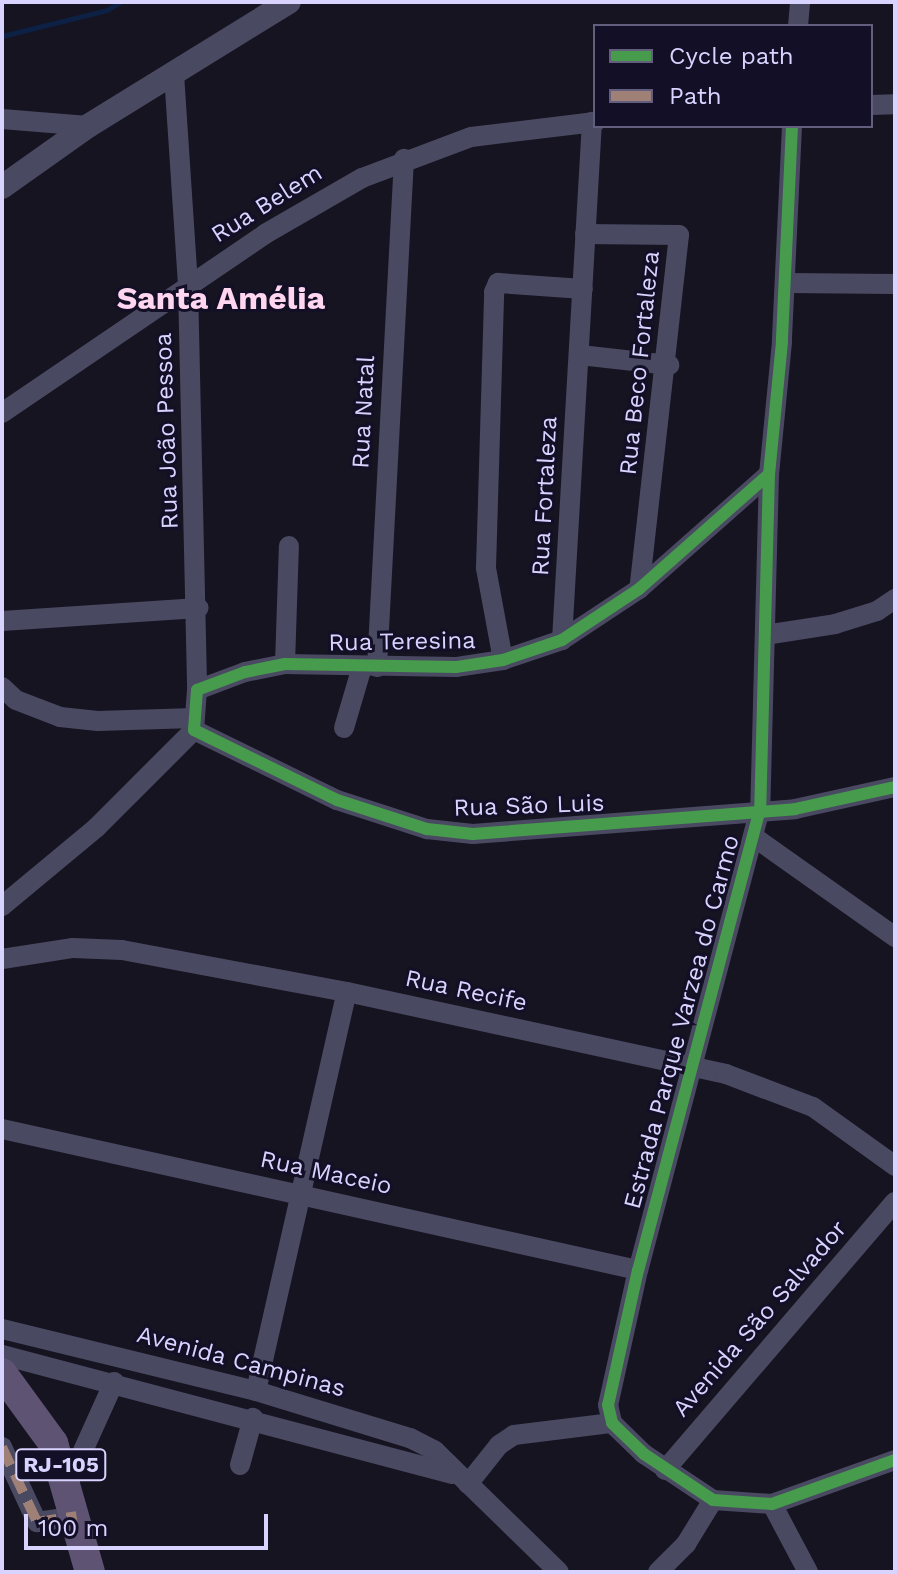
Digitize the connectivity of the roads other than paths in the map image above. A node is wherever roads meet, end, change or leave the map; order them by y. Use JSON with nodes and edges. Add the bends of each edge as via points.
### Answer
{"nodes":[{"id":1,"x":289,"y":2,"type":"edge"},
{"id":2,"x":800,"y":2,"type":"edge"},
{"id":3,"x":798,"y":24,"type":"edge"},
{"id":4,"x":174,"y":74,"type":"junction"},
{"id":5,"x":895,"y":104,"type":"edge"},
{"id":6,"x":873,"y":105,"type":"edge"},
{"id":7,"x":2,"y":119,"type":"edge"},
{"id":8,"x":593,"y":122,"type":"edge"},
{"id":9,"x":88,"y":126,"type":"junction"},
{"id":10,"x":594,"y":128,"type":"edge"},
{"id":11,"x":792,"y":128,"type":"edge"},
{"id":12,"x":404,"y":159,"type":"junction"},
{"id":13,"x":2,"y":187,"type":"edge"},
{"id":14,"x":585,"y":234,"type":"junction"},
{"id":15,"x":786,"y":283,"type":"junction"},
{"id":16,"x":895,"y":284,"type":"edge"},
{"id":17,"x":188,"y":286,"type":"junction"},
{"id":18,"x":583,"y":289,"type":"junction"},
{"id":19,"x":580,"y":355,"type":"junction"},
{"id":20,"x":669,"y":365,"type":"junction"},
{"id":21,"x":2,"y":413,"type":"edge"},
{"id":22,"x":769,"y":474,"type":"junction"},
{"id":23,"x":289,"y":546,"type":"dead end"},
{"id":24,"x":639,"y":589,"type":"junction"},
{"id":25,"x":895,"y":599,"type":"edge"},
{"id":26,"x":199,"y":608,"type":"junction"},
{"id":27,"x":2,"y":621,"type":"edge"},
{"id":28,"x":765,"y":635,"type":"junction"},
{"id":29,"x":562,"y":640,"type":"junction"},
{"id":30,"x":503,"y":660,"type":"junction"},
{"id":31,"x":285,"y":664,"type":"junction"},
{"id":32,"x":370,"y":667,"type":"junction"},
{"id":33,"x":2,"y":687,"type":"edge"},
{"id":34,"x":197,"y":690,"type":"junction"},
{"id":35,"x":194,"y":724,"type":"junction"},
{"id":36,"x":344,"y":728,"type":"dead end"},
{"id":37,"x":895,"y":787,"type":"edge"},
{"id":38,"x":760,"y":809,"type":"junction"},
{"id":39,"x":754,"y":837,"type":"junction"},
{"id":40,"x":2,"y":906,"type":"edge"},
{"id":41,"x":895,"y":937,"type":"edge"},
{"id":42,"x":2,"y":959,"type":"edge"},
{"id":43,"x":347,"y":992,"type":"junction"},
{"id":44,"x":691,"y":1068,"type":"junction"},
{"id":45,"x":2,"y":1129,"type":"edge"},
{"id":46,"x":895,"y":1166,"type":"edge"},
{"id":47,"x":298,"y":1193,"type":"junction"},
{"id":48,"x":895,"y":1202,"type":"edge"},
{"id":49,"x":638,"y":1270,"type":"junction"},
{"id":50,"x":2,"y":1329,"type":"edge"},
{"id":51,"x":2,"y":1355,"type":"edge"},
{"id":52,"x":2,"y":1373,"type":"edge"},
{"id":53,"x":114,"y":1382,"type":"junction"},
{"id":54,"x":256,"y":1391,"type":"junction"},
{"id":55,"x":253,"y":1418,"type":"junction"},
{"id":56,"x":612,"y":1423,"type":"junction"},
{"id":57,"x":2,"y":1447,"type":"edge"},
{"id":58,"x":895,"y":1460,"type":"edge"},
{"id":59,"x":240,"y":1465,"type":"dead end"},
{"id":60,"x":665,"y":1470,"type":"junction"},
{"id":61,"x":460,"y":1479,"type":"junction"},
{"id":62,"x":68,"y":1484,"type":"junction"},
{"id":63,"x":713,"y":1500,"type":"junction"},
{"id":64,"x":772,"y":1504,"type":"junction"},
{"id":65,"x":77,"y":1516,"type":"junction"},
{"id":66,"x":90,"y":1572,"type":"edge"},
{"id":67,"x":559,"y":1572,"type":"edge"},
{"id":68,"x":658,"y":1572,"type":"edge"},
{"id":69,"x":808,"y":1572,"type":"edge"}],
"edges":[{"from":1,"to":4,"type":"street"},
{"from":2,"to":3,"type":"street"},
{"from":4,"to":9,"type":"street"},
{"from":4,"to":17,"type":"street","name":"Rua João Pessoa"},
{"from":5,"to":6,"type":"street"},
{"from":7,"to":9,"type":"street"},
{"from":8,"to":12,"type":"street","name":"Rua Belem","via":[[471,137]]},
{"from":9,"to":13,"type":"street"},
{"from":10,"to":14,"type":"street","name":"Rua Fortaleza"},
{"from":11,"to":15,"type":"street","name":"Estrada Parque Varzea do Carmo"},
{"from":12,"to":17,"type":"street","name":"Rua Belem","via":[[314,202]]},
{"from":12,"to":32,"type":"street","name":"Rua Natal"},
{"from":14,"to":18,"type":"street","name":"Rua Fortaleza"},
{"from":14,"to":20,"type":"street","name":"Rua Beco Fortaleza","via":[[679,235]]},
{"from":15,"to":16,"type":"street"},
{"from":15,"to":22,"type":"street","name":"Estrada Parque Varzea do Carmo"},
{"from":17,"to":21,"type":"street","name":"Rua Belem"},
{"from":17,"to":26,"type":"street","name":"Rua João Pessoa"},
{"from":18,"to":19,"type":"street","name":"Rua Fortaleza"},
{"from":18,"to":30,"type":"street","name":"Rua Teresina","via":[[498,283],[494,292],[486,568]]},
{"from":19,"to":20,"type":"street"},
{"from":19,"to":29,"type":"street","name":"Rua Fortaleza"},
{"from":20,"to":24,"type":"street","name":"Rua Beco Fortaleza"},
{"from":22,"to":24,"type":"street","name":"Rua Teresina"},
{"from":22,"to":28,"type":"street","name":"Estrada Parque Varzea do Carmo"},
{"from":23,"to":31,"type":"street"},
{"from":24,"to":29,"type":"street","name":"Rua Teresina"},
{"from":25,"to":28,"type":"street","via":[[877,611],[835,624]]},
{"from":26,"to":27,"type":"street"},
{"from":26,"to":34,"type":"street","name":"Rua João Pessoa"},
{"from":28,"to":38,"type":"street","name":"Estrada Parque Varzea do Carmo"},
{"from":29,"to":30,"type":"street","name":"Rua Teresina"},
{"from":30,"to":32,"type":"street","name":"Rua Teresina","via":[[456,667]]},
{"from":31,"to":32,"type":"street","name":"Rua Teresina"},
{"from":31,"to":34,"type":"street","name":"Rua Teresina","via":[[220,678]]},
{"from":32,"to":36,"type":"street","name":"Rua Natal"},
{"from":33,"to":35,"type":"street","via":[[16,700],[60,717]]},
{"from":34,"to":35,"type":"street"},
{"from":35,"to":38,"type":"street","name":"Rua São Luis","via":[[337,800],[427,829],[473,834],[586,828]]},
{"from":35,"to":40,"type":"street","via":[[96,828]]},
{"from":37,"to":38,"type":"street","name":"Rua São Luis","via":[[826,805]]},
{"from":38,"to":39,"type":"street","name":"Estrada Parque Varzea do Carmo"},
{"from":39,"to":41,"type":"street"},
{"from":39,"to":44,"type":"street","name":"Estrada Parque Varzea do Carmo"},
{"from":42,"to":43,"type":"street","name":"Rua Recife","via":[[73,948],[122,950]]},
{"from":43,"to":44,"type":"street","name":"Rua Recife"},
{"from":43,"to":47,"type":"street"},
{"from":44,"to":46,"type":"street","name":"Rua Recife","via":[[771,1088],[813,1107]]},
{"from":44,"to":49,"type":"street","name":"Estrada Parque Varzea do Carmo"},
{"from":45,"to":47,"type":"street","name":"Rua Maceio"},
{"from":47,"to":49,"type":"street","name":"Rua Maceio"},
{"from":47,"to":54,"type":"street"},
{"from":48,"to":60,"type":"street","name":"Avenida São Salvador"},
{"from":49,"to":56,"type":"street","name":"Estrada Parque Varzea do Carmo","via":[[610,1386]]},
{"from":50,"to":54,"type":"street","name":"Avenida Campinas"},
{"from":51,"to":53,"type":"street","name":"Avenida Campinas"},
{"from":52,"to":62,"type":"main road","number":"RJ-105","via":[[53,1443]]},
{"from":53,"to":55,"type":"street","name":"Avenida Campinas"},
{"from":53,"to":62,"type":"street"},
{"from":54,"to":61,"type":"street","name":"Avenida Campinas","via":[[410,1438],[435,1451]]},
{"from":55,"to":59,"type":"street"},
{"from":55,"to":61,"type":"street","name":"Avenida Campinas"},
{"from":56,"to":60,"type":"street"},
{"from":56,"to":61,"type":"street","via":[[514,1435]]},
{"from":57,"to":65,"type":"street","via":[[37,1522]]},
{"from":58,"to":64,"type":"street"},
{"from":60,"to":63,"type":"street"},
{"from":61,"to":67,"type":"street","name":"Avenida Campinas","via":[[507,1516]]},
{"from":62,"to":65,"type":"main road","number":"RJ-105"},
{"from":63,"to":64,"type":"street"},
{"from":63,"to":68,"type":"street","via":[[686,1544]]},
{"from":64,"to":69,"type":"street"},
{"from":65,"to":66,"type":"main road","number":"RJ-105"}]}
